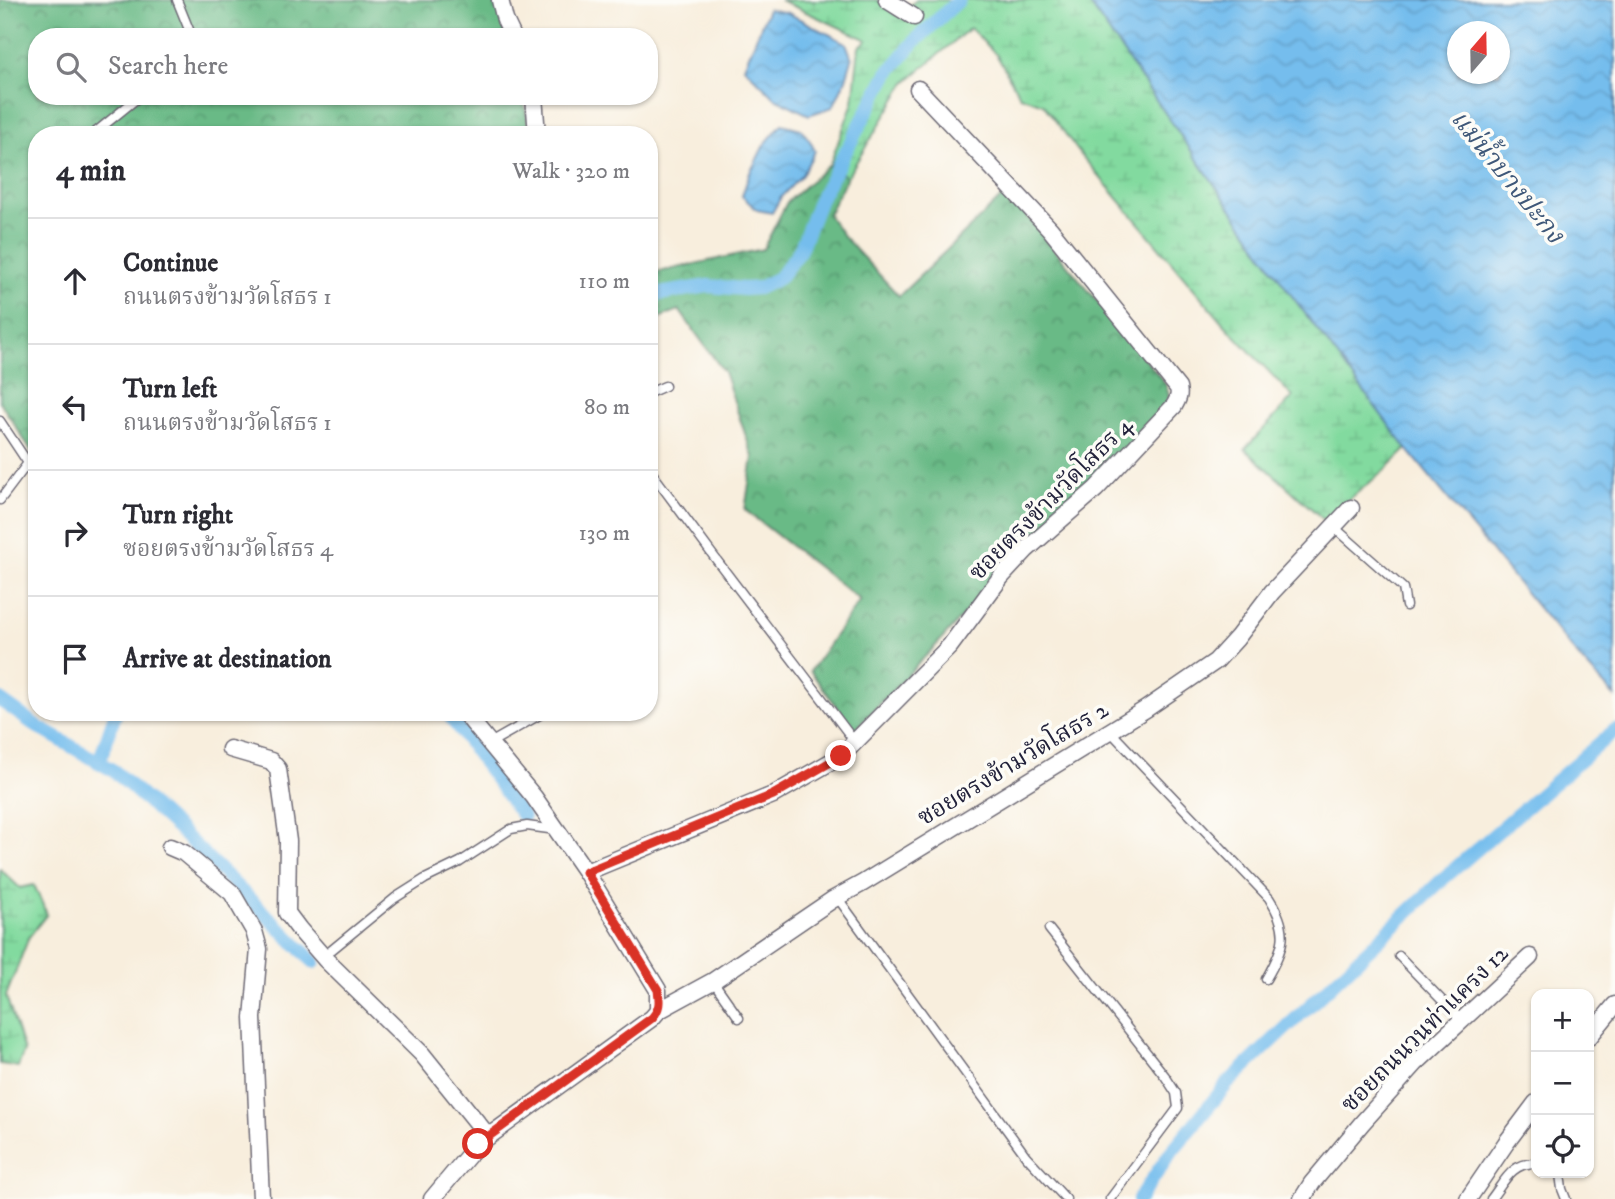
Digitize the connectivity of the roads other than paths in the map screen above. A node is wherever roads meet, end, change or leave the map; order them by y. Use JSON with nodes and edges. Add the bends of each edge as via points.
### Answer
{"nodes":[{"id":1,"x":177,"y":0,"type":"edge"},
{"id":2,"x":500,"y":0,"type":"edge"},
{"id":3,"x":887,"y":0,"type":"edge"},
{"id":4,"x":914,"y":17,"type":"dead end"},
{"id":5,"x":188,"y":28,"type":"edge"},
{"id":6,"x":509,"y":28,"type":"edge"},
{"id":7,"x":918,"y":89,"type":"dead end"},
{"id":8,"x":128,"y":105,"type":"edge"},
{"id":9,"x":535,"y":105,"type":"edge"},
{"id":10,"x":103,"y":126,"type":"edge"},
{"id":11,"x":536,"y":126,"type":"edge"},
{"id":12,"x":665,"y":386,"type":"dead end"},
{"id":13,"x":658,"y":389,"type":"edge"},
{"id":14,"x":0,"y":421,"type":"edge"},
{"id":15,"x":28,"y":463,"type":"joint"},
{"id":16,"x":658,"y":481,"type":"edge"},
{"id":17,"x":0,"y":500,"type":"edge"},
{"id":18,"x":1351,"y":508,"type":"dead end"},
{"id":19,"x":1333,"y":526,"type":"junction"},
{"id":20,"x":1406,"y":606,"type":"dead end"},
{"id":21,"x":472,"y":721,"type":"edge"},
{"id":22,"x":529,"y":721,"type":"edge"},
{"id":23,"x":1110,"y":731,"type":"junction"},
{"id":24,"x":855,"y":742,"type":"junction"},
{"id":25,"x":490,"y":743,"type":"junction"},
{"id":26,"x":230,"y":749,"type":"dead end"},
{"id":27,"x":556,"y":830,"type":"junction"},
{"id":28,"x":170,"y":847,"type":"dead end"},
{"id":29,"x":586,"y":872,"type":"junction"},
{"id":30,"x":837,"y":897,"type":"junction"},
{"id":31,"x":1049,"y":929,"type":"dead end"},
{"id":32,"x":1399,"y":956,"type":"dead end"},
{"id":33,"x":323,"y":957,"type":"junction"},
{"id":34,"x":1530,"y":957,"type":"dead end"},
{"id":35,"x":1266,"y":979,"type":"dead end"},
{"id":36,"x":713,"y":981,"type":"junction"},
{"id":37,"x":1615,"y":1004,"type":"edge"},
{"id":38,"x":659,"y":1011,"type":"junction"},
{"id":39,"x":739,"y":1018,"type":"dead end"},
{"id":40,"x":1461,"y":1020,"type":"junction"},
{"id":41,"x":1594,"y":1031,"type":"edge"},
{"id":42,"x":1531,"y":1110,"type":"edge"},
{"id":43,"x":488,"y":1136,"type":"junction"},
{"id":44,"x":1531,"y":1163,"type":"edge"},
{"id":45,"x":1561,"y":1178,"type":"edge"},
{"id":46,"x":261,"y":1199,"type":"edge"},
{"id":47,"x":432,"y":1199,"type":"edge"},
{"id":48,"x":1066,"y":1199,"type":"edge"},
{"id":49,"x":1110,"y":1199,"type":"edge"},
{"id":50,"x":1302,"y":1199,"type":"edge"},
{"id":51,"x":1468,"y":1199,"type":"edge"},
{"id":52,"x":1491,"y":1199,"type":"edge"},
{"id":53,"x":1566,"y":1199,"type":"edge"}],
"edges":[{"from":1,"to":5,"type":"lane"},
{"from":2,"to":6,"type":"street"},
{"from":3,"to":4,"type":"street"},
{"from":7,"to":24,"type":"street","name":"ซอยตรงข้ามวัดโสธร 4","via":[[1050,229],[1180,395],[1096,489],[1001,576],[950,646]]},
{"from":8,"to":10,"type":"lane"},
{"from":9,"to":11,"type":"street"},
{"from":12,"to":13,"type":"lane"},
{"from":14,"to":15,"type":"lane"},
{"from":15,"to":17,"type":"lane"},
{"from":16,"to":24,"type":"lane"},
{"from":18,"to":19,"type":"street","name":"ซอยตรงข้ามวัดโสธร 2"},
{"from":19,"to":20,"type":"lane","via":[[1403,587]]},
{"from":19,"to":23,"type":"street","name":"ซอยตรงข้ามวัดโสธร 2","via":[[1216,662]]},
{"from":21,"to":25,"type":"street"},
{"from":22,"to":25,"type":"lane"},
{"from":23,"to":30,"type":"street","name":"ซอยตรงข้ามวัดโสธร 2"},
{"from":23,"to":35,"type":"lane","via":[[1280,915],[1280,956]]},
{"from":24,"to":29,"type":"street","name":"ซอยตรงข้ามวัดโสธร 4","via":[[841,756],[773,795]]},
{"from":25,"to":27,"type":"street"},
{"from":26,"to":33,"type":"street","via":[[271,761],[278,769],[288,841],[287,913]]},
{"from":27,"to":29,"type":"street"},
{"from":27,"to":33,"type":"lane","via":[[511,829],[395,898]]},
{"from":28,"to":46,"type":"street","via":[[184,853],[232,893],[257,940],[253,1018]]},
{"from":29,"to":38,"type":"street","via":[[658,990]]},
{"from":30,"to":36,"type":"street","name":"ซอยตรงข้ามวัดโสธร 2"},
{"from":30,"to":48,"type":"lane","via":[[1026,1156]]},
{"from":31,"to":49,"type":"lane","via":[[1176,1093],[1178,1108]]},
{"from":32,"to":40,"type":"lane"},
{"from":33,"to":43,"type":"street","via":[[422,1054]]},
{"from":34,"to":40,"type":"street","name":"ซอยถนนวนท่าแครง 12"},
{"from":36,"to":38,"type":"street","name":"ซอยตรงข้ามวัดโสธร 2"},
{"from":36,"to":39,"type":"lane"},
{"from":37,"to":41,"type":"street"},
{"from":38,"to":43,"type":"street","name":"ซอยตรงข้ามวัดโสธร 2"},
{"from":40,"to":50,"type":"street","name":"ซอยถนนวนท่าแครง 12","via":[[1362,1123]]},
{"from":42,"to":51,"type":"street"},
{"from":43,"to":47,"type":"street","name":"ซอยตรงข้ามวัดโสธร 2"},
{"from":44,"to":52,"type":"lane","via":[[1516,1167]]},
{"from":45,"to":53,"type":"lane"}]}
